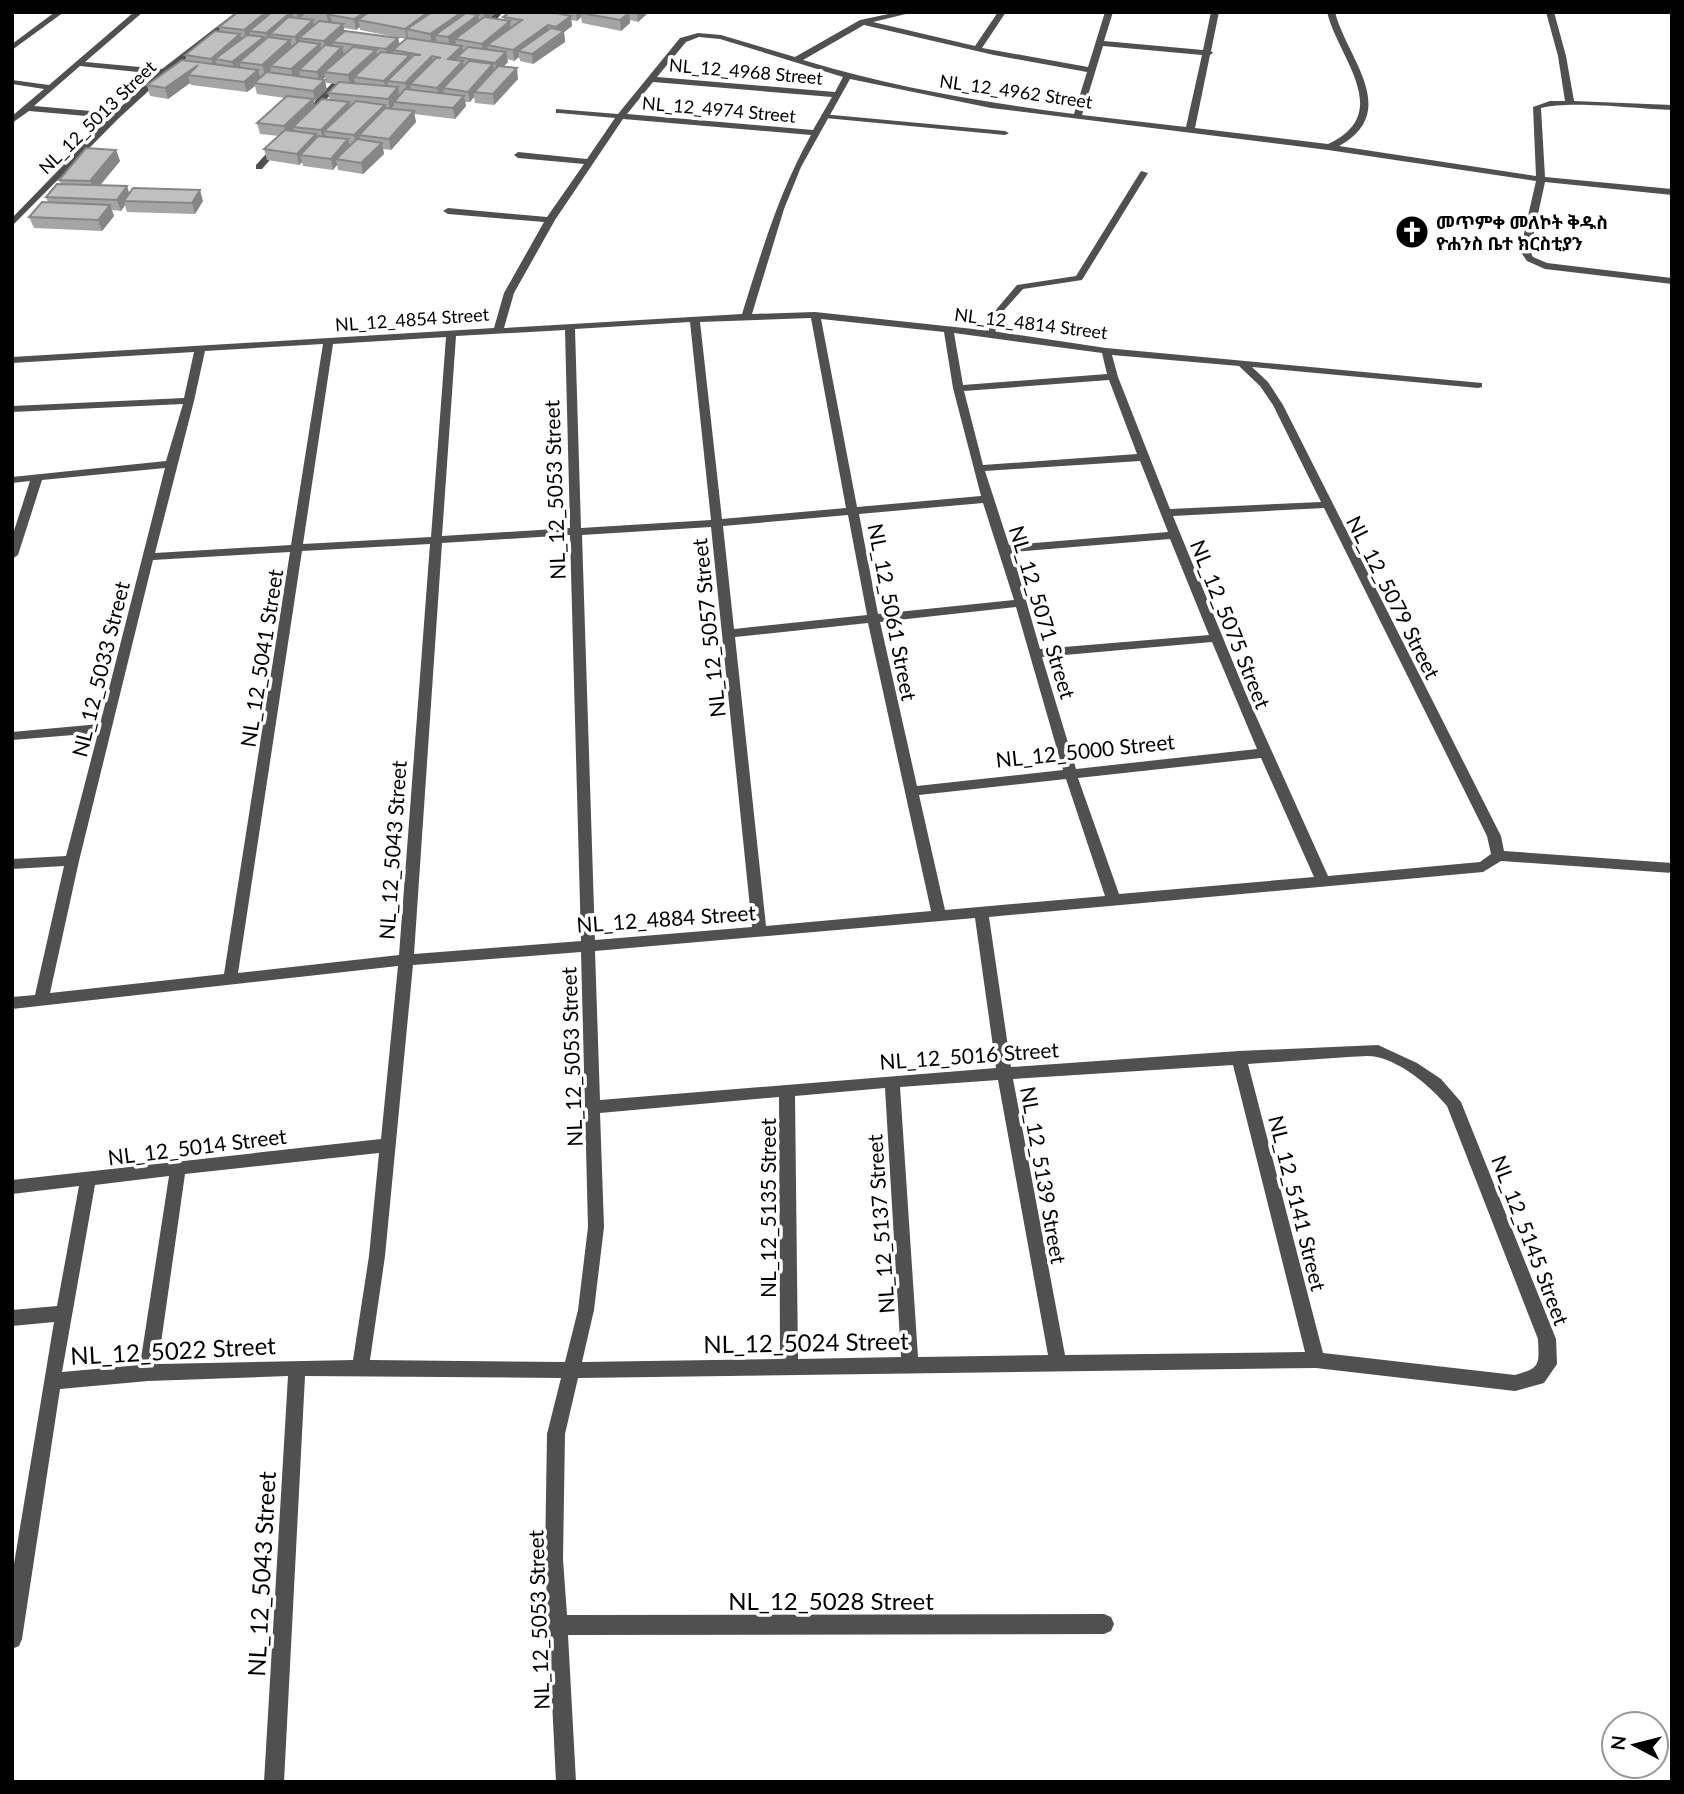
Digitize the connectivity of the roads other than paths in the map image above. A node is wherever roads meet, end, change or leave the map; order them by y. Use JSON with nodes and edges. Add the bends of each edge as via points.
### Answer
{"nodes":[{"id":1,"x":60,"y":12,"type":"edge"},
{"id":2,"x":139,"y":12,"type":"edge"},
{"id":3,"x":241,"y":12,"type":"edge"},
{"id":4,"x":499,"y":12,"type":"edge"},
{"id":5,"x":910,"y":12,"type":"edge"},
{"id":6,"x":1002,"y":12,"type":"edge"},
{"id":7,"x":1109,"y":12,"type":"edge"},
{"id":8,"x":1215,"y":12,"type":"edge"},
{"id":9,"x":1331,"y":12,"type":"edge"},
{"id":10,"x":1550,"y":12,"type":"edge"},
{"id":11,"x":863,"y":23,"type":"junction"},
{"id":12,"x":473,"y":41,"type":"edge"},
{"id":13,"x":1099,"y":43,"type":"junction"},
{"id":14,"x":12,"y":48,"type":"edge"},
{"id":15,"x":978,"y":48,"type":"junction"},
{"id":16,"x":1209,"y":53,"type":"junction"},
{"id":17,"x":359,"y":60,"type":"edge"},
{"id":18,"x":796,"y":60,"type":"junction"},
{"id":19,"x":80,"y":64,"type":"junction"},
{"id":20,"x":1091,"y":70,"type":"junction"},
{"id":21,"x":164,"y":72,"type":"junction"},
{"id":22,"x":848,"y":76,"type":"junction"},
{"id":23,"x":652,"y":79,"type":"junction"},
{"id":24,"x":12,"y":82,"type":"edge"},
{"id":25,"x":320,"y":86,"type":"edge"},
{"id":26,"x":52,"y":88,"type":"junction"},
{"id":27,"x":333,"y":88,"type":"junction"},
{"id":28,"x":837,"y":96,"type":"junction"},
{"id":29,"x":1570,"y":103,"type":"junction"},
{"id":30,"x":28,"y":108,"type":"junction"},
{"id":31,"x":1672,"y":108,"type":"edge"},
{"id":32,"x":559,"y":111,"type":"dead end"},
{"id":33,"x":116,"y":116,"type":"junction"},
{"id":34,"x":825,"y":116,"type":"junction"},
{"id":35,"x":1077,"y":116,"type":"junction"},
{"id":36,"x":305,"y":117,"type":"edge"},
{"id":37,"x":620,"y":117,"type":"junction"},
{"id":38,"x":12,"y":121,"type":"edge"},
{"id":39,"x":1190,"y":130,"type":"junction"},
{"id":40,"x":816,"y":133,"type":"junction"},
{"id":41,"x":1005,"y":133,"type":"dead end"},
{"id":42,"x":286,"y":137,"type":"edge"},
{"id":43,"x":1328,"y":148,"type":"junction"},
{"id":44,"x":518,"y":155,"type":"dead end"},
{"id":45,"x":589,"y":162,"type":"junction"},
{"id":46,"x":259,"y":167,"type":"dead end"},
{"id":47,"x":1144,"y":173,"type":"dead end"},
{"id":48,"x":1541,"y":179,"type":"junction"},
{"id":49,"x":1669,"y":193,"type":"edge"},
{"id":50,"x":448,"y":211,"type":"dead end"},
{"id":51,"x":550,"y":220,"type":"junction"},
{"id":52,"x":12,"y":223,"type":"edge"},
{"id":53,"x":1672,"y":281,"type":"edge"},
{"id":54,"x":815,"y":315,"type":"junction"},
{"id":55,"x":746,"y":317,"type":"junction"},
{"id":56,"x":695,"y":319,"type":"junction"},
{"id":57,"x":570,"y":326,"type":"junction"},
{"id":58,"x":498,"y":330,"type":"junction"},
{"id":59,"x":949,"y":330,"type":"junction"},
{"id":60,"x":451,"y":333,"type":"junction"},
{"id":61,"x":992,"y":334,"type":"junction"},
{"id":62,"x":328,"y":342,"type":"junction"},
{"id":63,"x":200,"y":349,"type":"junction"},
{"id":64,"x":1106,"y":351,"type":"junction"},
{"id":65,"x":12,"y":359,"type":"edge"},
{"id":66,"x":1242,"y":365,"type":"junction"},
{"id":67,"x":1113,"y":377,"type":"junction"},
{"id":68,"x":1478,"y":385,"type":"dead end"},
{"id":69,"x":958,"y":388,"type":"junction"},
{"id":70,"x":190,"y":401,"type":"junction"},
{"id":71,"x":12,"y":409,"type":"edge"},
{"id":72,"x":1144,"y":457,"type":"junction"},
{"id":73,"x":171,"y":464,"type":"junction"},
{"id":74,"x":981,"y":468,"type":"junction"},
{"id":75,"x":37,"y":478,"type":"junction"},
{"id":76,"x":12,"y":480,"type":"edge"},
{"id":77,"x":987,"y":499,"type":"junction"},
{"id":78,"x":1325,"y":505,"type":"junction"},
{"id":79,"x":853,"y":510,"type":"junction"},
{"id":80,"x":1165,"y":513,"type":"junction"},
{"id":81,"x":716,"y":523,"type":"junction"},
{"id":82,"x":577,"y":532,"type":"junction"},
{"id":83,"x":1173,"y":535,"type":"junction"},
{"id":84,"x":438,"y":541,"type":"junction"},
{"id":85,"x":298,"y":547,"type":"junction"},
{"id":86,"x":1005,"y":550,"type":"junction"},
{"id":87,"x":12,"y":555,"type":"edge"},
{"id":88,"x":148,"y":557,"type":"junction"},
{"id":89,"x":1019,"y":603,"type":"junction"},
{"id":90,"x":873,"y":617,"type":"junction"},
{"id":91,"x":728,"y":634,"type":"junction"},
{"id":92,"x":1216,"y":638,"type":"junction"},
{"id":93,"x":1037,"y":653,"type":"junction"},
{"id":94,"x":104,"y":728,"type":"junction"},
{"id":95,"x":12,"y":736,"type":"edge"},
{"id":96,"x":1263,"y":753,"type":"junction"},
{"id":97,"x":1070,"y":772,"type":"junction"},
{"id":98,"x":911,"y":791,"type":"junction"},
{"id":99,"x":1498,"y":856,"type":"junction"},
{"id":100,"x":72,"y":861,"type":"junction"},
{"id":101,"x":12,"y":864,"type":"edge"},
{"id":102,"x":1672,"y":868,"type":"edge"},
{"id":103,"x":1323,"y":881,"type":"junction"},
{"id":104,"x":1114,"y":901,"type":"junction"},
{"id":105,"x":981,"y":911,"type":"junction"},
{"id":106,"x":939,"y":916,"type":"junction"},
{"id":107,"x":760,"y":932,"type":"junction"},
{"id":108,"x":588,"y":945,"type":"junction"},
{"id":109,"x":406,"y":960,"type":"junction"},
{"id":110,"x":230,"y":980,"type":"junction"},
{"id":111,"x":41,"y":1000,"type":"junction"},
{"id":112,"x":12,"y":1003,"type":"edge"},
{"id":113,"x":1348,"y":1051,"type":"joint"},
{"id":114,"x":1239,"y":1057,"type":"junction"},
{"id":115,"x":1004,"y":1073,"type":"junction"},
{"id":116,"x":892,"y":1081,"type":"junction"},
{"id":117,"x":788,"y":1092,"type":"junction"},
{"id":118,"x":594,"y":1107,"type":"junction"},
{"id":119,"x":387,"y":1145,"type":"junction"},
{"id":120,"x":178,"y":1168,"type":"junction"},
{"id":121,"x":88,"y":1180,"type":"junction"},
{"id":122,"x":12,"y":1187,"type":"edge"},
{"id":123,"x":63,"y":1313,"type":"junction"},
{"id":124,"x":12,"y":1318,"type":"edge"},
{"id":125,"x":1316,"y":1360,"type":"junction"},
{"id":126,"x":1058,"y":1363,"type":"junction"},
{"id":127,"x":910,"y":1365,"type":"junction"},
{"id":128,"x":789,"y":1366,"type":"junction"},
{"id":129,"x":297,"y":1368,"type":"junction"},
{"id":130,"x":360,"y":1369,"type":"junction"},
{"id":131,"x":569,"y":1370,"type":"junction"},
{"id":132,"x":148,"y":1373,"type":"junction"},
{"id":133,"x":52,"y":1381,"type":"junction"},
{"id":134,"x":1104,"y":1624,"type":"dead end"},
{"id":135,"x":557,"y":1626,"type":"junction"},
{"id":136,"x":12,"y":1639,"type":"edge"},
{"id":137,"x":274,"y":1782,"type":"edge"},
{"id":138,"x":566,"y":1782,"type":"edge"}],
"edges":[{"from":1,"to":14,"type":"street"},
{"from":2,"to":19,"type":"street"},
{"from":3,"to":21,"type":"street","name":"NL_12_5013 Street"},
{"from":4,"to":12,"type":"street"},
{"from":5,"to":11,"type":"street"},
{"from":6,"to":15,"type":"street"},
{"from":7,"to":13,"type":"street"},
{"from":8,"to":16,"type":"street"},
{"from":9,"to":43,"type":"street","via":[[1366,96],[1356,129]]},
{"from":10,"to":29,"type":"street"},
{"from":11,"to":15,"type":"street"},
{"from":11,"to":18,"type":"street"},
{"from":13,"to":16,"type":"street"},
{"from":13,"to":20,"type":"street"},
{"from":15,"to":20,"type":"street"},
{"from":16,"to":39,"type":"street"},
{"from":17,"to":27,"type":"street"},
{"from":18,"to":22,"type":"street","name":"NL_12_4962 Street"},
{"from":18,"to":23,"type":"street","name":"NL_12_4962 Street","via":[[706,35],[692,36],[683,40]]},
{"from":19,"to":21,"type":"street"},
{"from":19,"to":26,"type":"street"},
{"from":20,"to":35,"type":"street"},
{"from":21,"to":33,"type":"street","name":"NL_12_5013 Street"},
{"from":22,"to":28,"type":"street"},
{"from":22,"to":35,"type":"street","name":"NL_12_4962 Street","via":[[965,101]]},
{"from":23,"to":28,"type":"street","name":"NL_12_4968 Street"},
{"from":23,"to":37,"type":"street"},
{"from":24,"to":26,"type":"street"},
{"from":25,"to":27,"type":"street"},
{"from":26,"to":30,"type":"street"},
{"from":27,"to":36,"type":"street"},
{"from":28,"to":34,"type":"street"},
{"from":29,"to":31,"type":"street"},
{"from":29,"to":48,"type":"street","via":[[1537,107]]},
{"from":30,"to":33,"type":"street"},
{"from":30,"to":38,"type":"street"},
{"from":32,"to":37,"type":"street","name":"NL_12_4974 Street"},
{"from":33,"to":52,"type":"street","name":"NL_12_5013 Street"},
{"from":34,"to":40,"type":"street"},
{"from":34,"to":41,"type":"lane"},
{"from":35,"to":39,"type":"street","name":"NL_12_4962 Street"},
{"from":37,"to":40,"type":"street","name":"NL_12_4974 Street"},
{"from":37,"to":45,"type":"street"},
{"from":39,"to":43,"type":"street","name":"NL_12_4962 Street"},
{"from":40,"to":55,"type":"street","via":[[779,209]]},
{"from":42,"to":46,"type":"street"},
{"from":43,"to":48,"type":"street","name":"NL_12_4962 Street"},
{"from":44,"to":45,"type":"street"},
{"from":45,"to":51,"type":"street"},
{"from":47,"to":61,"type":"lane","via":[[1079,278],[1020,287],[993,318]]},
{"from":48,"to":49,"type":"street","name":"NL_12_4962 Street"},
{"from":48,"to":53,"type":"street","via":[[1525,251],[1530,259],[1545,266]]},
{"from":50,"to":51,"type":"street"},
{"from":51,"to":58,"type":"street","via":[[509,293]]},
{"from":54,"to":55,"type":"street","name":"NL_12_4854 Street"},
{"from":54,"to":59,"type":"street","name":"NL_12_4814 Street"},
{"from":54,"to":79,"type":"street","name":"NL_12_5061 Street"},
{"from":55,"to":56,"type":"street","name":"NL_12_4854 Street"},
{"from":56,"to":57,"type":"street","name":"NL_12_4854 Street"},
{"from":56,"to":81,"type":"street","name":"NL_12_5057 Street"},
{"from":57,"to":58,"type":"street","name":"NL_12_4854 Street"},
{"from":57,"to":82,"type":"street","name":"NL_12_5053 Street"},
{"from":58,"to":60,"type":"street","name":"NL_12_4854 Street"},
{"from":59,"to":61,"type":"street","name":"NL_12_4814 Street"},
{"from":59,"to":69,"type":"street","name":"NL_12_5071 Street"},
{"from":60,"to":62,"type":"street","name":"NL_12_4854 Street"},
{"from":60,"to":84,"type":"street","name":"NL_12_5043 Street"},
{"from":61,"to":64,"type":"street","name":"NL_12_4814 Street"},
{"from":62,"to":63,"type":"street","name":"NL_12_4854 Street"},
{"from":62,"to":85,"type":"street","name":"NL_12_5041 Street"},
{"from":63,"to":65,"type":"street","name":"NL_12_4854 Street"},
{"from":63,"to":70,"type":"street","name":"NL_12_5033 Street"},
{"from":64,"to":66,"type":"street","name":"NL_12_4814 Street"},
{"from":64,"to":67,"type":"street","name":"NL_12_5075 Street"},
{"from":66,"to":68,"type":"street","name":"NL_12_4814 Street"},
{"from":66,"to":78,"type":"street","name":"NL_12_5079 Street","via":[[1264,384],[1278,405]]},
{"from":67,"to":69,"type":"street"},
{"from":67,"to":72,"type":"street","name":"NL_12_5075 Street"},
{"from":69,"to":74,"type":"street","name":"NL_12_5071 Street"},
{"from":70,"to":71,"type":"street"},
{"from":70,"to":73,"type":"street","name":"NL_12_5033 Street"},
{"from":72,"to":74,"type":"street"},
{"from":72,"to":80,"type":"street","name":"NL_12_5075 Street"},
{"from":73,"to":75,"type":"street"},
{"from":73,"to":88,"type":"street","name":"NL_12_5033 Street"},
{"from":74,"to":77,"type":"street","name":"NL_12_5071 Street"},
{"from":75,"to":76,"type":"street"},
{"from":75,"to":87,"type":"street"},
{"from":77,"to":79,"type":"street"},
{"from":77,"to":86,"type":"street","name":"NL_12_5071 Street"},
{"from":78,"to":80,"type":"street"},
{"from":78,"to":99,"type":"street","name":"NL_12_5079 Street","via":[[1494,836]]},
{"from":79,"to":81,"type":"street"},
{"from":79,"to":90,"type":"street","name":"NL_12_5061 Street"},
{"from":80,"to":83,"type":"street","name":"NL_12_5075 Street"},
{"from":81,"to":82,"type":"street"},
{"from":81,"to":91,"type":"street","name":"NL_12_5057 Street"},
{"from":82,"to":84,"type":"street"},
{"from":82,"to":108,"type":"street","name":"NL_12_5053 Street"},
{"from":83,"to":86,"type":"street"},
{"from":83,"to":92,"type":"street","name":"NL_12_5075 Street"},
{"from":84,"to":85,"type":"street"},
{"from":84,"to":109,"type":"street","name":"NL_12_5043 Street"},
{"from":85,"to":88,"type":"street"},
{"from":85,"to":110,"type":"street","name":"NL_12_5041 Street"},
{"from":86,"to":89,"type":"street","name":"NL_12_5071 Street"},
{"from":88,"to":94,"type":"street","name":"NL_12_5033 Street"},
{"from":89,"to":90,"type":"street"},
{"from":89,"to":93,"type":"street","name":"NL_12_5071 Street"},
{"from":90,"to":91,"type":"street"},
{"from":90,"to":98,"type":"street","name":"NL_12_5061 Street"},
{"from":91,"to":107,"type":"street","name":"NL_12_5057 Street"},
{"from":92,"to":93,"type":"street"},
{"from":92,"to":96,"type":"street","name":"NL_12_5075 Street"},
{"from":93,"to":97,"type":"street","name":"NL_12_5071 Street"},
{"from":94,"to":95,"type":"street"},
{"from":94,"to":100,"type":"street","name":"NL_12_5033 Street"},
{"from":96,"to":97,"type":"street","name":"NL_12_5000 Street"},
{"from":96,"to":103,"type":"street","name":"NL_12_5075 Street"},
{"from":97,"to":98,"type":"street","name":"NL_12_5000 Street"},
{"from":97,"to":104,"type":"street","name":"NL_12_5071 Street"},
{"from":98,"to":106,"type":"street","name":"NL_12_5061 Street"},
{"from":99,"to":102,"type":"street"},
{"from":99,"to":103,"type":"street","name":"NL_12_4884 Street","via":[[1483,867]]},
{"from":100,"to":101,"type":"street"},
{"from":100,"to":111,"type":"street","name":"NL_12_5033 Street"},
{"from":103,"to":104,"type":"street","name":"NL_12_4884 Street"},
{"from":104,"to":105,"type":"street","name":"NL_12_4884 Street"},
{"from":105,"to":106,"type":"street","name":"NL_12_4884 Street"},
{"from":105,"to":115,"type":"street","name":"NL_12_5139 Street"},
{"from":106,"to":107,"type":"street","name":"NL_12_4884 Street"},
{"from":107,"to":108,"type":"street","name":"NL_12_4884 Street"},
{"from":108,"to":109,"type":"street","name":"NL_12_4884 Street"},
{"from":108,"to":118,"type":"street","name":"NL_12_5053 Street"},
{"from":109,"to":110,"type":"street","name":"NL_12_4884 Street"},
{"from":109,"to":119,"type":"street","name":"NL_12_5043 Street"},
{"from":110,"to":111,"type":"street","name":"NL_12_4884 Street"},
{"from":111,"to":112,"type":"street","name":"NL_12_4884 Street"},
{"from":113,"to":114,"type":"street","name":"NL_12_5016 Street"},
{"from":113,"to":125,"type":"street","name":"NL_12_5145 Street","via":[[1378,1051],[1412,1067],[1453,1102],[1546,1339],[1548,1364],[1538,1377],[1516,1383]]},
{"from":114,"to":115,"type":"street","name":"NL_12_5016 Street"},
{"from":114,"to":125,"type":"street","name":"NL_12_5141 Street"},
{"from":115,"to":116,"type":"street","name":"NL_12_5016 Street"},
{"from":115,"to":126,"type":"street","name":"NL_12_5139 Street"},
{"from":116,"to":117,"type":"street","name":"NL_12_5016 Street"},
{"from":116,"to":127,"type":"street","name":"NL_12_5137 Street"},
{"from":117,"to":118,"type":"street","name":"NL_12_5016 Street"},
{"from":117,"to":128,"type":"street","name":"NL_12_5135 Street"},
{"from":118,"to":131,"type":"street","name":"NL_12_5053 Street","via":[[596,1227],[586,1310]]},
{"from":119,"to":120,"type":"street","name":"NL_12_5014 Street"},
{"from":119,"to":130,"type":"street","name":"NL_12_5043 Street"},
{"from":120,"to":121,"type":"street","name":"NL_12_5014 Street"},
{"from":120,"to":132,"type":"street"},
{"from":121,"to":122,"type":"street","name":"NL_12_5014 Street"},
{"from":121,"to":123,"type":"street"},
{"from":123,"to":124,"type":"street","name":"NL_12_5022 Street"},
{"from":123,"to":133,"type":"street"},
{"from":125,"to":126,"type":"street","name":"NL_12_5024 Street"},
{"from":126,"to":127,"type":"street","name":"NL_12_5024 Street"},
{"from":127,"to":128,"type":"street","name":"NL_12_5024 Street"},
{"from":128,"to":131,"type":"street","name":"NL_12_5024 Street"},
{"from":129,"to":130,"type":"street","name":"NL_12_5024 Street"},
{"from":129,"to":132,"type":"street","name":"NL_12_5022 Street"},
{"from":129,"to":137,"type":"street","name":"NL_12_5043 Street"},
{"from":130,"to":131,"type":"street","name":"NL_12_5024 Street"},
{"from":131,"to":135,"type":"street","name":"NL_12_5053 Street","via":[[556,1434]]},
{"from":132,"to":133,"type":"street","name":"NL_12_5022 Street"},
{"from":133,"to":136,"type":"street"},
{"from":134,"to":135,"type":"street","name":"NL_12_5028 Street"},
{"from":135,"to":138,"type":"street","name":"NL_12_5053 Street"}]}
